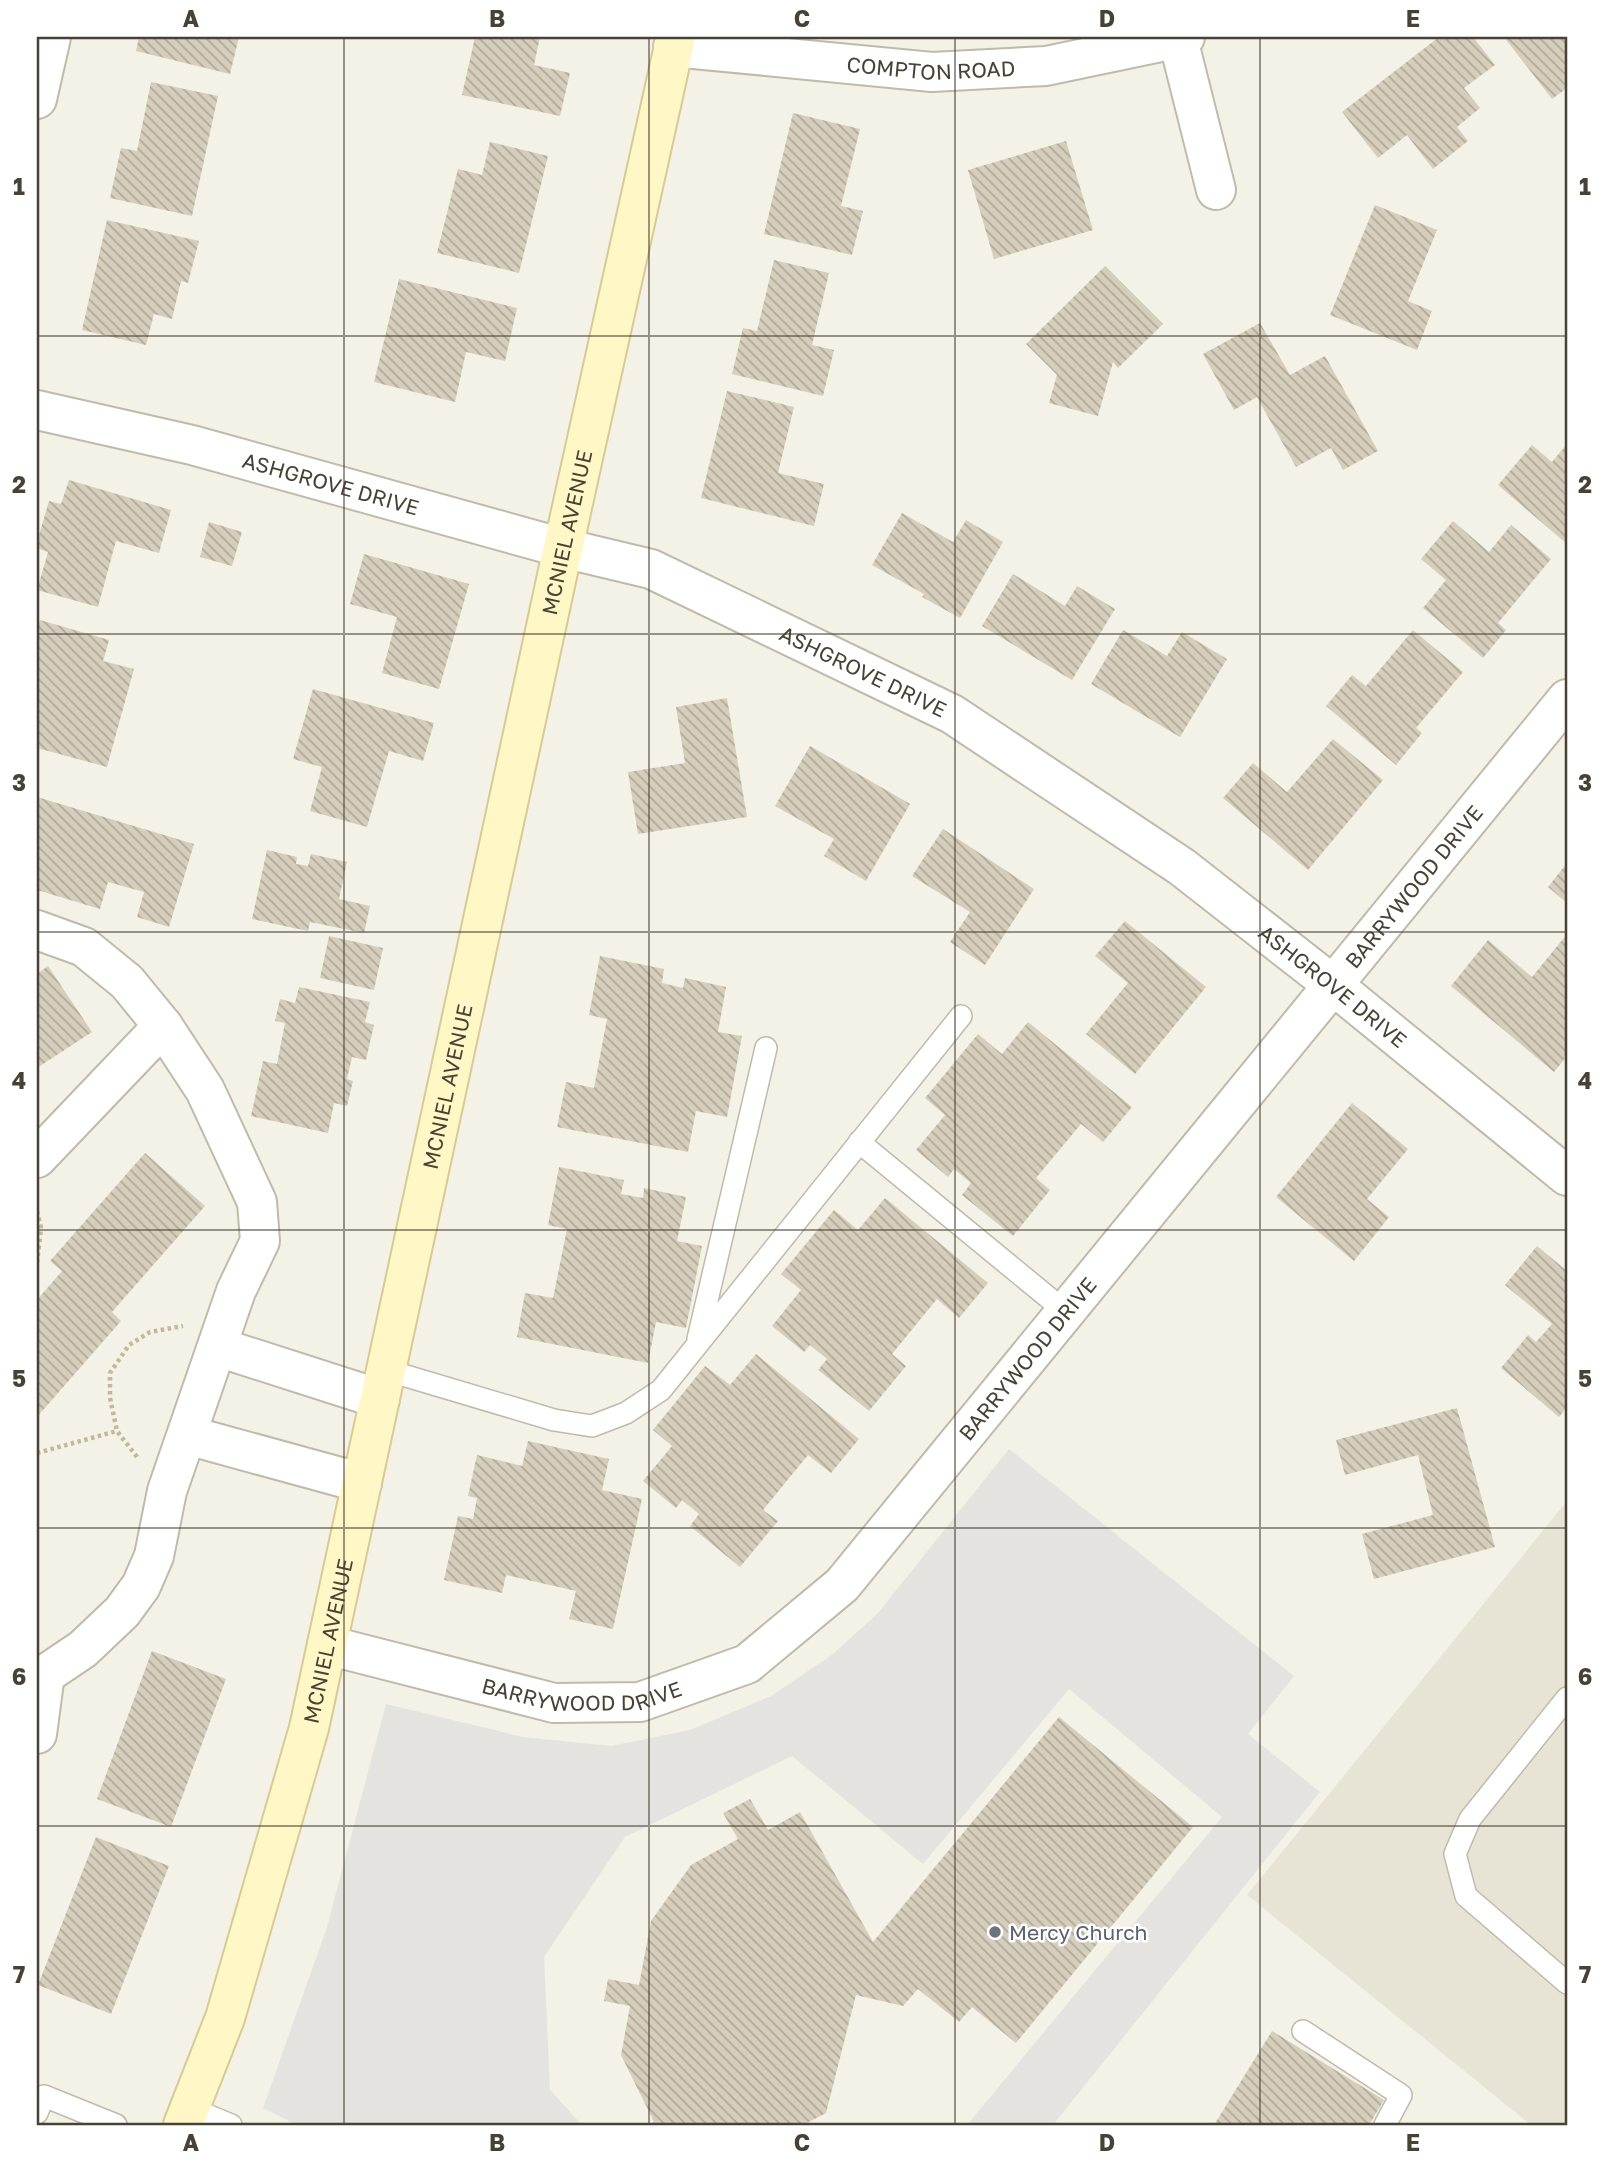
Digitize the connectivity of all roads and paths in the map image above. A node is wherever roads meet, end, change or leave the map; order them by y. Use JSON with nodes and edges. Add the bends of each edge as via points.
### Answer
{"nodes":[{"id":1,"x":51,"y":37,"type":"edge"},
{"id":2,"x":1182,"y":38,"type":"edge"},
{"id":3,"x":674,"y":42,"type":"edge"},
{"id":4,"x":37,"y":99,"type":"edge"},
{"id":5,"x":1216,"y":190,"type":"dead end"},
{"id":6,"x":37,"y":410,"type":"edge"},
{"id":7,"x":563,"y":548,"type":"junction"},
{"id":8,"x":1567,"y":699,"type":"edge"},
{"id":9,"x":37,"y":930,"type":"edge"},
{"id":10,"x":1332,"y":985,"type":"junction"},
{"id":11,"x":961,"y":1016,"type":"dead end"},
{"id":12,"x":163,"y":1026,"type":"junction"},
{"id":13,"x":766,"y":1048,"type":"dead end"},
{"id":14,"x":859,"y":1143,"type":"junction"},
{"id":15,"x":37,"y":1158,"type":"edge"},
{"id":16,"x":1567,"y":1176,"type":"edge"},
{"id":17,"x":37,"y":1211,"type":"edge"},
{"id":18,"x":37,"y":1264,"type":"edge"},
{"id":19,"x":1066,"y":1312,"type":"junction"},
{"id":20,"x":203,"y":1336,"type":"junction"},
{"id":21,"x":696,"y":1347,"type":"junction"},
{"id":22,"x":383,"y":1385,"type":"junction"},
{"id":23,"x":117,"y":1431,"type":"junction"},
{"id":24,"x":187,"y":1435,"type":"junction"},
{"id":25,"x":37,"y":1453,"type":"edge"},
{"id":26,"x":141,"y":1461,"type":"dead end"},
{"id":27,"x":362,"y":1483,"type":"junction"},
{"id":28,"x":327,"y":1645,"type":"junction"},
{"id":29,"x":41,"y":1677,"type":"edge"},
{"id":30,"x":1567,"y":1698,"type":"edge"},
{"id":31,"x":37,"y":1734,"type":"edge"},
{"id":32,"x":1567,"y":1983,"type":"edge"},
{"id":33,"x":1303,"y":2031,"type":"dead end"},
{"id":34,"x":37,"y":2113,"type":"edge"},
{"id":35,"x":186,"y":2117,"type":"edge"},
{"id":36,"x":116,"y":2125,"type":"edge"},
{"id":37,"x":231,"y":2125,"type":"edge"},
{"id":38,"x":1385,"y":2125,"type":"edge"}],
"edges":[{"from":1,"to":4,"type":"street"},
{"from":2,"to":3,"type":"street","name":"COMPTON ROAD","via":[[1046,66],[932,72]]},
{"from":2,"to":5,"type":"street"},
{"from":3,"to":7,"type":"street","name":"MCNIEL AVENUE"},
{"from":6,"to":7,"type":"street","name":"ASHGROVE DRIVE","via":[[192,445]]},
{"from":7,"to":10,"type":"street","name":"ASHGROVE DRIVE","via":[[651,569],[952,714],[1182,867]]},
{"from":7,"to":22,"type":"street","name":"MCNIEL AVENUE"},
{"from":8,"to":10,"type":"street","name":"BARRYWOOD DRIVE"},
{"from":9,"to":12,"type":"street","via":[[84,947],[128,982]]},
{"from":10,"to":16,"type":"street","name":"ASHGROVE DRIVE"},
{"from":10,"to":19,"type":"street","name":"BARRYWOOD DRIVE"},
{"from":11,"to":14,"type":"lane"},
{"from":12,"to":15,"type":"street"},
{"from":12,"to":20,"type":"street","via":[[205,1090],[257,1202],[260,1241],[236,1291]]},
{"from":13,"to":21,"type":"lane"},
{"from":14,"to":19,"type":"lane"},
{"from":14,"to":21,"type":"lane"},
{"from":17,"to":18,"type":"path","via":[[41,1228]]},
{"from":19,"to":28,"type":"street","name":"BARRYWOOD DRIVE","via":[[842,1585],[747,1664],[640,1702],[554,1703]]},
{"from":20,"to":22,"type":"street"},
{"from":20,"to":23,"type":"path","via":[[150,1332],[129,1345],[110,1373]]},
{"from":20,"to":24,"type":"street"},
{"from":21,"to":22,"type":"lane","via":[[661,1391],[626,1413],[592,1426]]},
{"from":22,"to":27,"type":"street","name":"MCNIEL AVENUE"},
{"from":23,"to":25,"type":"path"},
{"from":23,"to":26,"type":"path"},
{"from":24,"to":27,"type":"street"},
{"from":24,"to":29,"type":"street","via":[[167,1491],[154,1556],[141,1586],[122,1612],[83,1649]]},
{"from":27,"to":28,"type":"street","name":"MCNIEL AVENUE"},
{"from":28,"to":35,"type":"street","name":"MCNIEL AVENUE","via":[[309,1728],[225,2018]]},
{"from":29,"to":31,"type":"street"},
{"from":30,"to":32,"type":"lane","via":[[1469,1819],[1455,1854],[1466,1896]]},
{"from":33,"to":38,"type":"lane","via":[[1401,2095]]},
{"from":34,"to":36,"type":"lane","via":[[44,2096]]},
{"from":35,"to":37,"type":"lane"}]}
